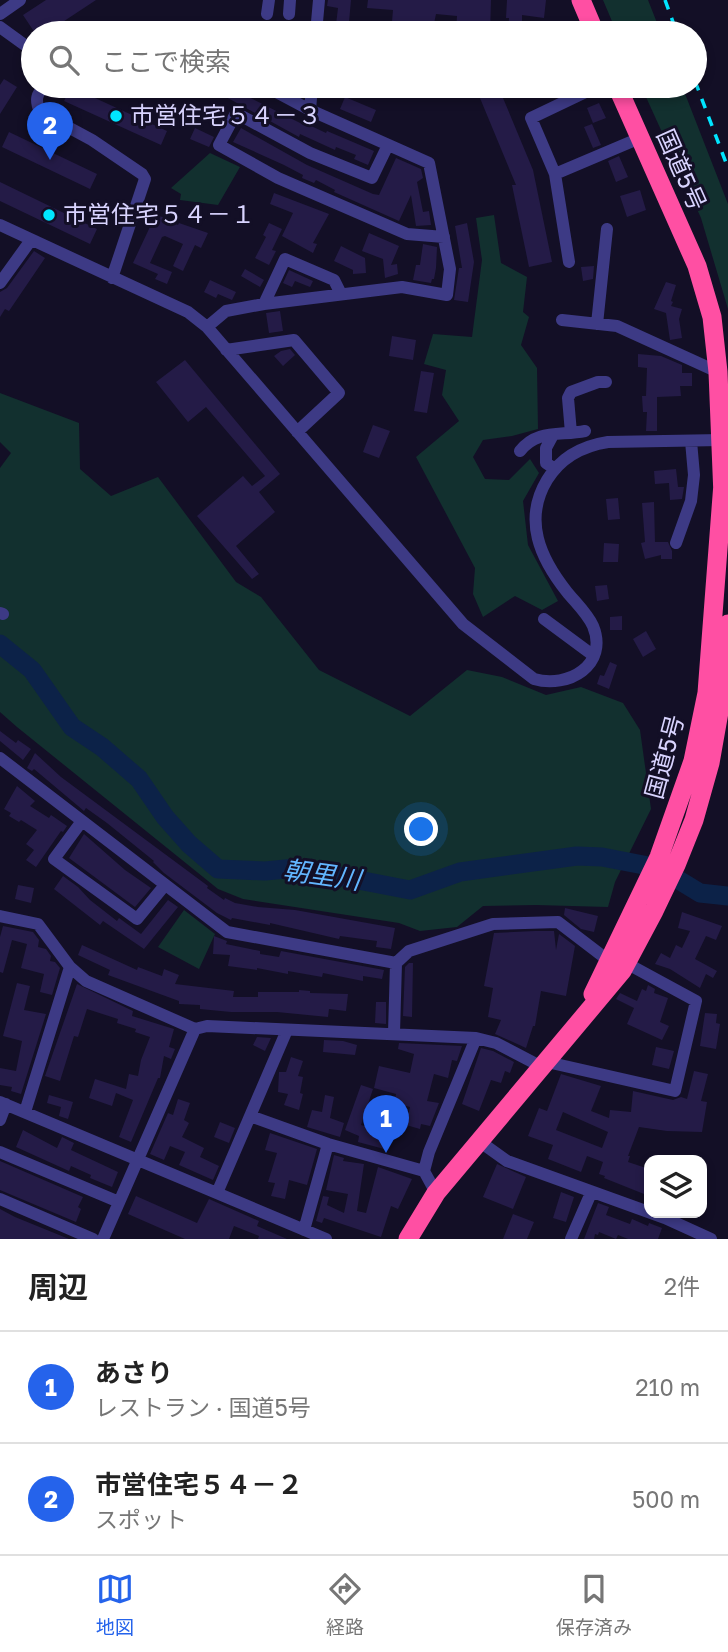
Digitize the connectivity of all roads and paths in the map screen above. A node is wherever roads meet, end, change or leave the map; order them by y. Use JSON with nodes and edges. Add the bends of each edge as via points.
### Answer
{"nodes":[{"id":1,"x":20,"y":0,"type":"edge"},
{"id":2,"x":268,"y":0,"type":"edge"},
{"id":3,"x":290,"y":0,"type":"edge"},
{"id":4,"x":318,"y":0,"type":"edge"},
{"id":5,"x":581,"y":0,"type":"edge"},
{"id":6,"x":0,"y":14,"type":"edge"},
{"id":7,"x":267,"y":14,"type":"dead end"},
{"id":8,"x":289,"y":14,"type":"dead end"},
{"id":9,"x":317,"y":21,"type":"edge"},
{"id":10,"x":590,"y":21,"type":"edge"},
{"id":11,"x":0,"y":27,"type":"edge"},
{"id":12,"x":21,"y":42,"type":"edge"},
{"id":13,"x":37,"y":98,"type":"edge"},
{"id":14,"x":288,"y":98,"type":"edge"},
{"id":15,"x":311,"y":98,"type":"edge"},
{"id":16,"x":573,"y":98,"type":"edge"},
{"id":17,"x":623,"y":98,"type":"edge"},
{"id":18,"x":310,"y":110,"type":"junction"},
{"id":19,"x":640,"y":138,"type":"junction"},
{"id":20,"x":388,"y":145,"type":"junction"},
{"id":21,"x":555,"y":174,"type":"junction"},
{"id":22,"x":0,"y":225,"type":"edge"},
{"id":23,"x":607,"y":229,"type":"dead end"},
{"id":24,"x":444,"y":237,"type":"junction"},
{"id":25,"x":31,"y":240,"type":"junction"},
{"id":26,"x":569,"y":262,"type":"dead end"},
{"id":27,"x":112,"y":278,"type":"junction"},
{"id":28,"x":0,"y":283,"type":"edge"},
{"id":29,"x":341,"y":294,"type":"junction"},
{"id":30,"x":264,"y":304,"type":"junction"},
{"id":31,"x":562,"y":320,"type":"dead end"},
{"id":32,"x":597,"y":324,"type":"junction"},
{"id":33,"x":207,"y":327,"type":"junction"},
{"id":34,"x":226,"y":350,"type":"junction"},
{"id":35,"x":718,"y":372,"type":"junction"},
{"id":36,"x":606,"y":382,"type":"dead end"},
{"id":37,"x":585,"y":430,"type":"dead end"},
{"id":38,"x":297,"y":432,"type":"junction"},
{"id":39,"x":571,"y":433,"type":"junction"},
{"id":40,"x":553,"y":435,"type":"junction"},
{"id":41,"x":721,"y":440,"type":"junction"},
{"id":42,"x":691,"y":441,"type":"junction"},
{"id":43,"x":520,"y":451,"type":"dead end"},
{"id":44,"x":555,"y":469,"type":"junction"},
{"id":45,"x":723,"y":483,"type":"junction"},
{"id":46,"x":676,"y":543,"type":"dead end"},
{"id":47,"x":728,"y":562,"type":"edge"},
{"id":48,"x":544,"y":620,"type":"dead end"},
{"id":49,"x":728,"y":624,"type":"edge"},
{"id":50,"x":594,"y":656,"type":"junction"},
{"id":51,"x":0,"y":758,"type":"edge"},
{"id":52,"x":701,"y":762,"type":"junction"},
{"id":53,"x":82,"y":821,"type":"junction"},
{"id":54,"x":164,"y":885,"type":"junction"},
{"id":55,"x":0,"y":916,"type":"edge"},
{"id":56,"x":396,"y":963,"type":"junction"},
{"id":57,"x":618,"y":965,"type":"junction"},
{"id":58,"x":71,"y":967,"type":"junction"},
{"id":59,"x":195,"y":1029,"type":"junction"},
{"id":60,"x":287,"y":1030,"type":"junction"},
{"id":61,"x":394,"y":1033,"type":"junction"},
{"id":62,"x":476,"y":1038,"type":"junction"},
{"id":63,"x":545,"y":1065,"type":"junction"},
{"id":64,"x":3,"y":1103,"type":"edge"},
{"id":65,"x":25,"y":1112,"type":"junction"},
{"id":66,"x":250,"y":1116,"type":"junction"},
{"id":67,"x":0,"y":1120,"type":"edge"},
{"id":68,"x":478,"y":1141,"type":"junction"},
{"id":69,"x":328,"y":1144,"type":"junction"},
{"id":70,"x":0,"y":1152,"type":"edge"},
{"id":71,"x":138,"y":1160,"type":"junction"},
{"id":72,"x":424,"y":1171,"type":"junction"},
{"id":73,"x":591,"y":1192,"type":"junction"},
{"id":74,"x":217,"y":1193,"type":"junction"},
{"id":75,"x":436,"y":1193,"type":"junction"},
{"id":76,"x":0,"y":1199,"type":"edge"},
{"id":77,"x":119,"y":1202,"type":"junction"},
{"id":78,"x":304,"y":1230,"type":"junction"},
{"id":79,"x":93,"y":1239,"type":"edge"},
{"id":80,"x":103,"y":1239,"type":"edge"},
{"id":81,"x":326,"y":1239,"type":"edge"},
{"id":82,"x":408,"y":1239,"type":"edge"},
{"id":83,"x":571,"y":1239,"type":"edge"},
{"id":84,"x":710,"y":1239,"type":"edge"}],
"edges":[{"from":1,"to":6,"type":"street"},
{"from":2,"to":7,"type":"street"},
{"from":3,"to":8,"type":"street"},
{"from":4,"to":9,"type":"street"},
{"from":5,"to":10,"type":"highway"},
{"from":11,"to":12,"type":"street"},
{"from":13,"to":27,"type":"street","via":[[40,112],[92,140],[145,178]]},
{"from":14,"to":18,"type":"street"},
{"from":15,"to":18,"type":"street"},
{"from":16,"to":21,"type":"street","via":[[531,118]]},
{"from":17,"to":19,"type":"highway","name":"国道5号"},
{"from":18,"to":20,"type":"street"},
{"from":19,"to":21,"type":"street"},
{"from":19,"to":35,"type":"highway","name":"国道5号","via":[[696,266],[712,317]]},
{"from":20,"to":24,"type":"street","via":[[429,163]]},
{"from":20,"to":24,"type":"street","via":[[372,178],[310,153],[236,113],[219,145],[278,178],[407,234]]},
{"from":21,"to":26,"type":"street"},
{"from":22,"to":25,"type":"street"},
{"from":23,"to":32,"type":"street"},
{"from":24,"to":29,"type":"street","via":[[450,269],[447,295],[402,287]]},
{"from":25,"to":27,"type":"street"},
{"from":25,"to":28,"type":"street"},
{"from":27,"to":33,"type":"street","via":[[188,312]]},
{"from":29,"to":30,"type":"street"},
{"from":29,"to":30,"type":"street","via":[[334,280],[285,259]]},
{"from":30,"to":33,"type":"street","via":[[226,311]]},
{"from":31,"to":32,"type":"street"},
{"from":32,"to":35,"type":"street","via":[[617,326]]},
{"from":33,"to":34,"type":"street"},
{"from":34,"to":38,"type":"street"},
{"from":34,"to":38,"type":"street","via":[[294,340],[339,393]]},
{"from":35,"to":41,"type":"highway","name":"国道5号"},
{"from":36,"to":39,"type":"street","via":[[571,392]]},
{"from":37,"to":39,"type":"street"},
{"from":38,"to":50,"type":"street","via":[[463,624],[521,670],[545,682],[565,680],[580,674]]},
{"from":39,"to":40,"type":"street"},
{"from":40,"to":43,"type":"street","via":[[538,436]]},
{"from":40,"to":44,"type":"street","via":[[546,448],[546,463]]},
{"from":41,"to":42,"type":"street"},
{"from":41,"to":45,"type":"highway","name":"国道5号"},
{"from":42,"to":44,"type":"street","via":[[592,444]]},
{"from":42,"to":46,"type":"street","via":[[691,501]]},
{"from":44,"to":50,"type":"street","via":[[535,509],[536,536],[549,569],[593,626]]},
{"from":45,"to":47,"type":"highway","name":"国道5号"},
{"from":45,"to":52,"type":"highway","name":"国道5号"},
{"from":48,"to":50,"type":"street"},
{"from":49,"to":52,"type":"highway","name":"国道5号","via":[[722,695]]},
{"from":51,"to":53,"type":"street"},
{"from":52,"to":57,"type":"highway","name":"国道5号","via":[[676,865],[645,906]]},
{"from":53,"to":54,"type":"street"},
{"from":53,"to":54,"type":"street","via":[[54,859],[137,919]]},
{"from":54,"to":56,"type":"street","via":[[227,932]]},
{"from":55,"to":58,"type":"street","via":[[37,924]]},
{"from":56,"to":57,"type":"street","via":[[409,951],[493,924],[558,922]]},
{"from":56,"to":61,"type":"street"},
{"from":57,"to":63,"type":"highway","name":"国道5号"},
{"from":57,"to":63,"type":"street","via":[[696,1001],[675,1091]]},
{"from":58,"to":59,"type":"street","via":[[86,981]]},
{"from":58,"to":65,"type":"street"},
{"from":59,"to":60,"type":"street"},
{"from":59,"to":71,"type":"street"},
{"from":60,"to":61,"type":"street"},
{"from":60,"to":66,"type":"street"},
{"from":61,"to":62,"type":"street"},
{"from":62,"to":63,"type":"street"},
{"from":62,"to":72,"type":"street"},
{"from":63,"to":68,"type":"highway","name":"国道5号"},
{"from":64,"to":65,"type":"street"},
{"from":64,"to":67,"type":"street"},
{"from":65,"to":71,"type":"street"},
{"from":66,"to":69,"type":"street"},
{"from":66,"to":74,"type":"street"},
{"from":68,"to":73,"type":"street","via":[[508,1161]]},
{"from":68,"to":75,"type":"highway","name":"国道5号"},
{"from":69,"to":72,"type":"street"},
{"from":69,"to":78,"type":"street"},
{"from":70,"to":77,"type":"street"},
{"from":71,"to":74,"type":"street"},
{"from":71,"to":77,"type":"street"},
{"from":72,"to":75,"type":"street"},
{"from":73,"to":83,"type":"street"},
{"from":73,"to":84,"type":"street"},
{"from":74,"to":78,"type":"street"},
{"from":75,"to":82,"type":"highway","name":"国道5号"},
{"from":76,"to":79,"type":"street"},
{"from":77,"to":80,"type":"street"},
{"from":78,"to":81,"type":"street"}]}
